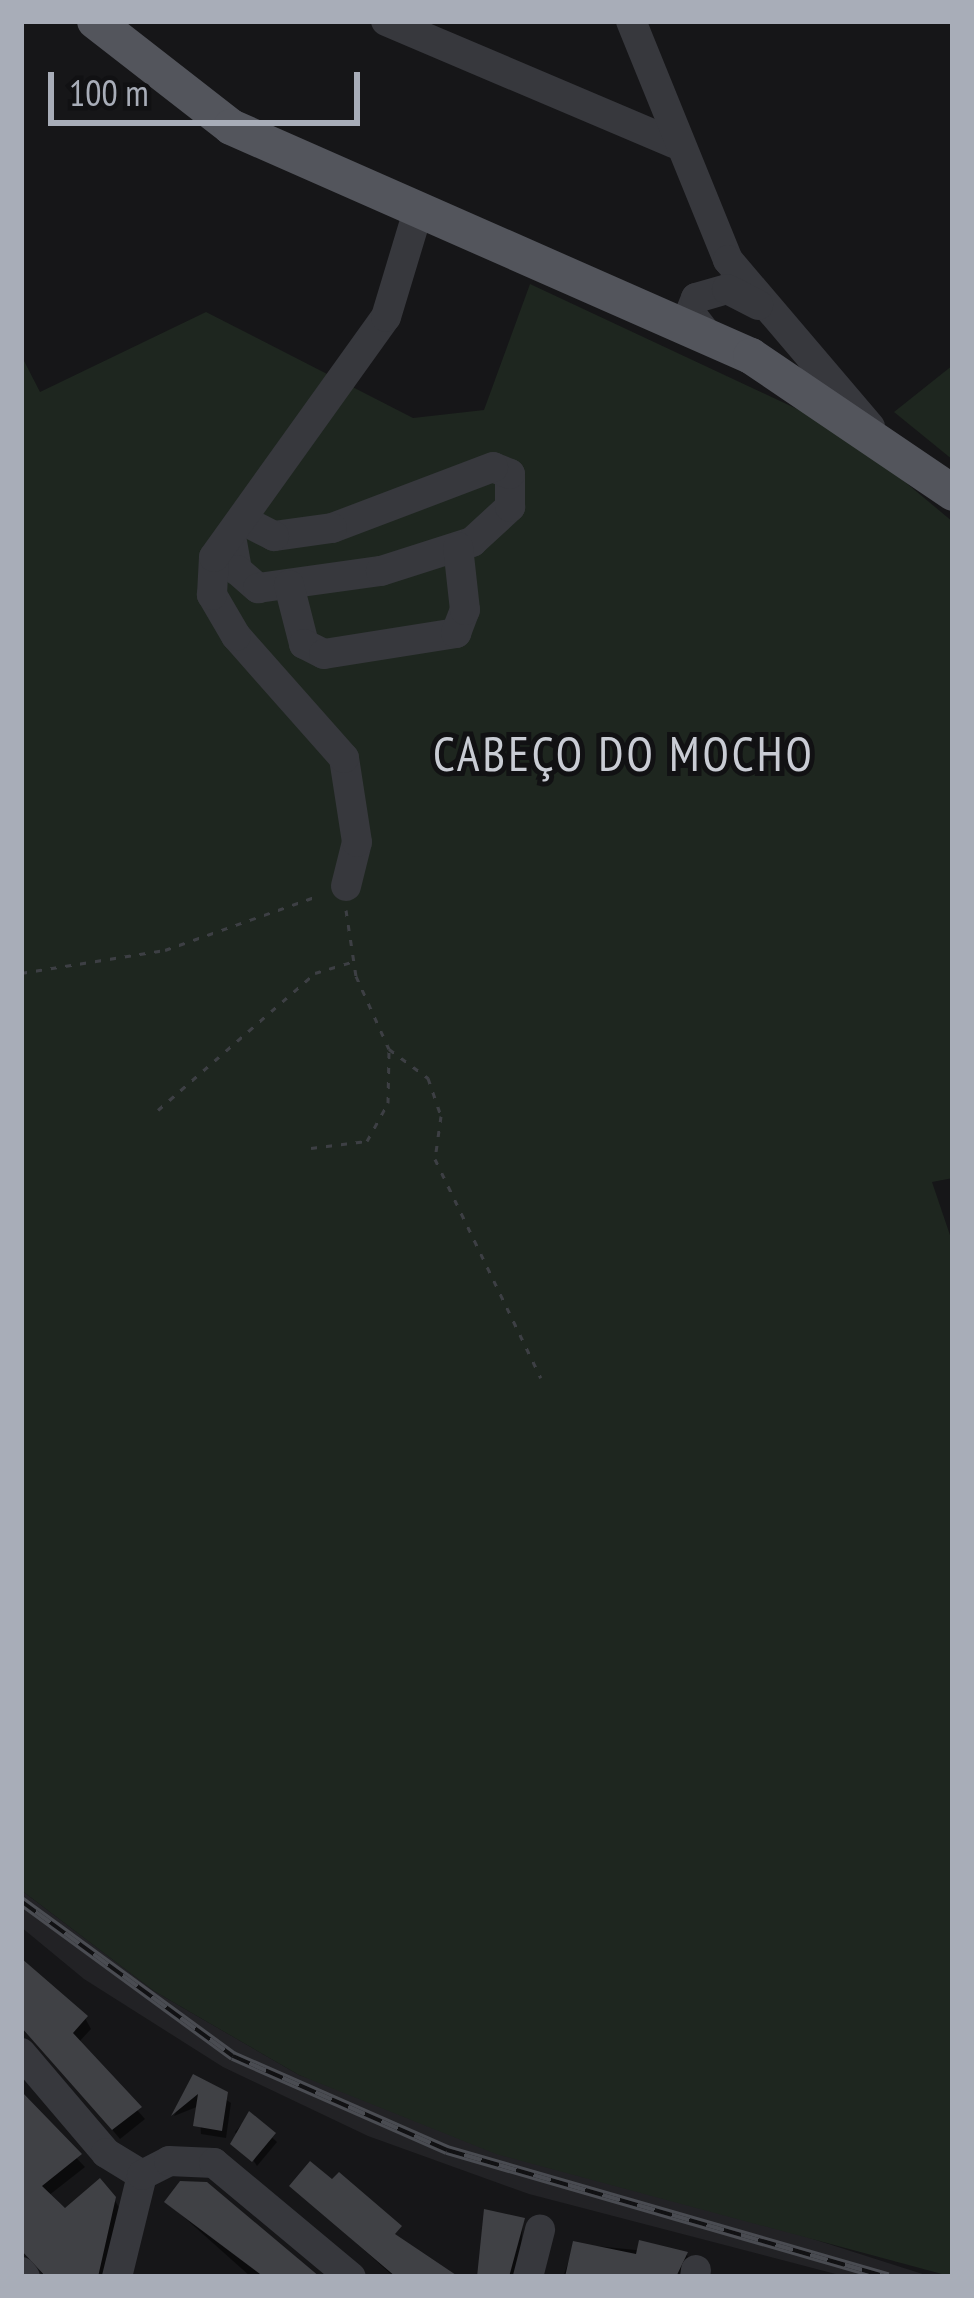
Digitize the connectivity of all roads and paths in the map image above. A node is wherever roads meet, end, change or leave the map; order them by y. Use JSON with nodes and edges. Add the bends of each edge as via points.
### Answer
{"nodes":[{"id":1,"x":95,"y":21,"type":"edge"},
{"id":2,"x":386,"y":21,"type":"edge"},
{"id":3,"x":631,"y":21,"type":"edge"},
{"id":4,"x":674,"y":143,"type":"junction"},
{"id":5,"x":417,"y":214,"type":"junction"},
{"id":6,"x":706,"y":216,"type":"junction"},
{"id":7,"x":696,"y":298,"type":"junction"},
{"id":8,"x":640,"y":306,"type":"junction"},
{"id":9,"x":772,"y":315,"type":"junction"},
{"id":10,"x":709,"y":337,"type":"junction"},
{"id":11,"x":751,"y":356,"type":"junction"},
{"id":12,"x":870,"y":427,"type":"junction"},
{"id":13,"x":953,"y":493,"type":"edge"},
{"id":14,"x":238,"y":529,"type":"junction"},
{"id":15,"x":458,"y":547,"type":"junction"},
{"id":16,"x":289,"y":585,"type":"junction"},
{"id":17,"x":346,"y":886,"type":"junction"},
{"id":18,"x":357,"y":960,"type":"junction"},
{"id":19,"x":21,"y":973,"type":"edge"},
{"id":20,"x":389,"y":1049,"type":"junction"},
{"id":21,"x":158,"y":1110,"type":"dead end"},
{"id":22,"x":310,"y":1148,"type":"dead end"},
{"id":23,"x":541,"y":1378,"type":"dead end"},
{"id":24,"x":22,"y":2058,"type":"edge"},
{"id":25,"x":142,"y":2175,"type":"junction"},
{"id":26,"x":540,"y":2230,"type":"dead end"},
{"id":27,"x":117,"y":2277,"type":"edge"},
{"id":28,"x":350,"y":2277,"type":"edge"},
{"id":29,"x":528,"y":2277,"type":"edge"}],
"edges":[{"from":1,"to":5,"type":"main road","via":[[231,127]]},
{"from":2,"to":4,"type":"street"},
{"from":3,"to":4,"type":"street"},
{"from":4,"to":6,"type":"street"},
{"from":5,"to":8,"type":"main road"},
{"from":5,"to":14,"type":"street","via":[[386,317]]},
{"from":6,"to":7,"type":"street","via":[[715,263]]},
{"from":6,"to":9,"type":"street"},
{"from":7,"to":8,"type":"street"},
{"from":7,"to":9,"type":"street","via":[[727,290]]},
{"from":7,"to":10,"type":"street","via":[[690,313]]},
{"from":8,"to":10,"type":"main road"},
{"from":9,"to":11,"type":"street","via":[[775,347]]},
{"from":9,"to":12,"type":"street"},
{"from":10,"to":11,"type":"main road"},
{"from":11,"to":12,"type":"main road"},
{"from":12,"to":13,"type":"main road"},
{"from":14,"to":15,"type":"street","via":[[274,536],[332,528],[493,467],[510,474],[510,507]]},
{"from":14,"to":16,"type":"street","via":[[237,570],[258,588]]},
{"from":14,"to":17,"type":"street","via":[[214,557],[212,595],[344,758],[357,842]]},
{"from":15,"to":16,"type":"street"},
{"from":15,"to":16,"type":"street","via":[[456,633],[324,654],[304,644]]},
{"from":17,"to":18,"type":"path"},
{"from":17,"to":19,"type":"path","via":[[165,950]]},
{"from":18,"to":20,"type":"path"},
{"from":18,"to":21,"type":"path","via":[[315,973]]},
{"from":20,"to":22,"type":"path","via":[[388,1103],[367,1141]]},
{"from":20,"to":23,"type":"path","via":[[428,1078],[441,1116],[435,1159]]},
{"from":24,"to":25,"type":"street","via":[[106,2152]]},
{"from":25,"to":27,"type":"street"},
{"from":25,"to":28,"type":"street","via":[[169,2161],[214,2163]]},
{"from":26,"to":29,"type":"street"}]}
